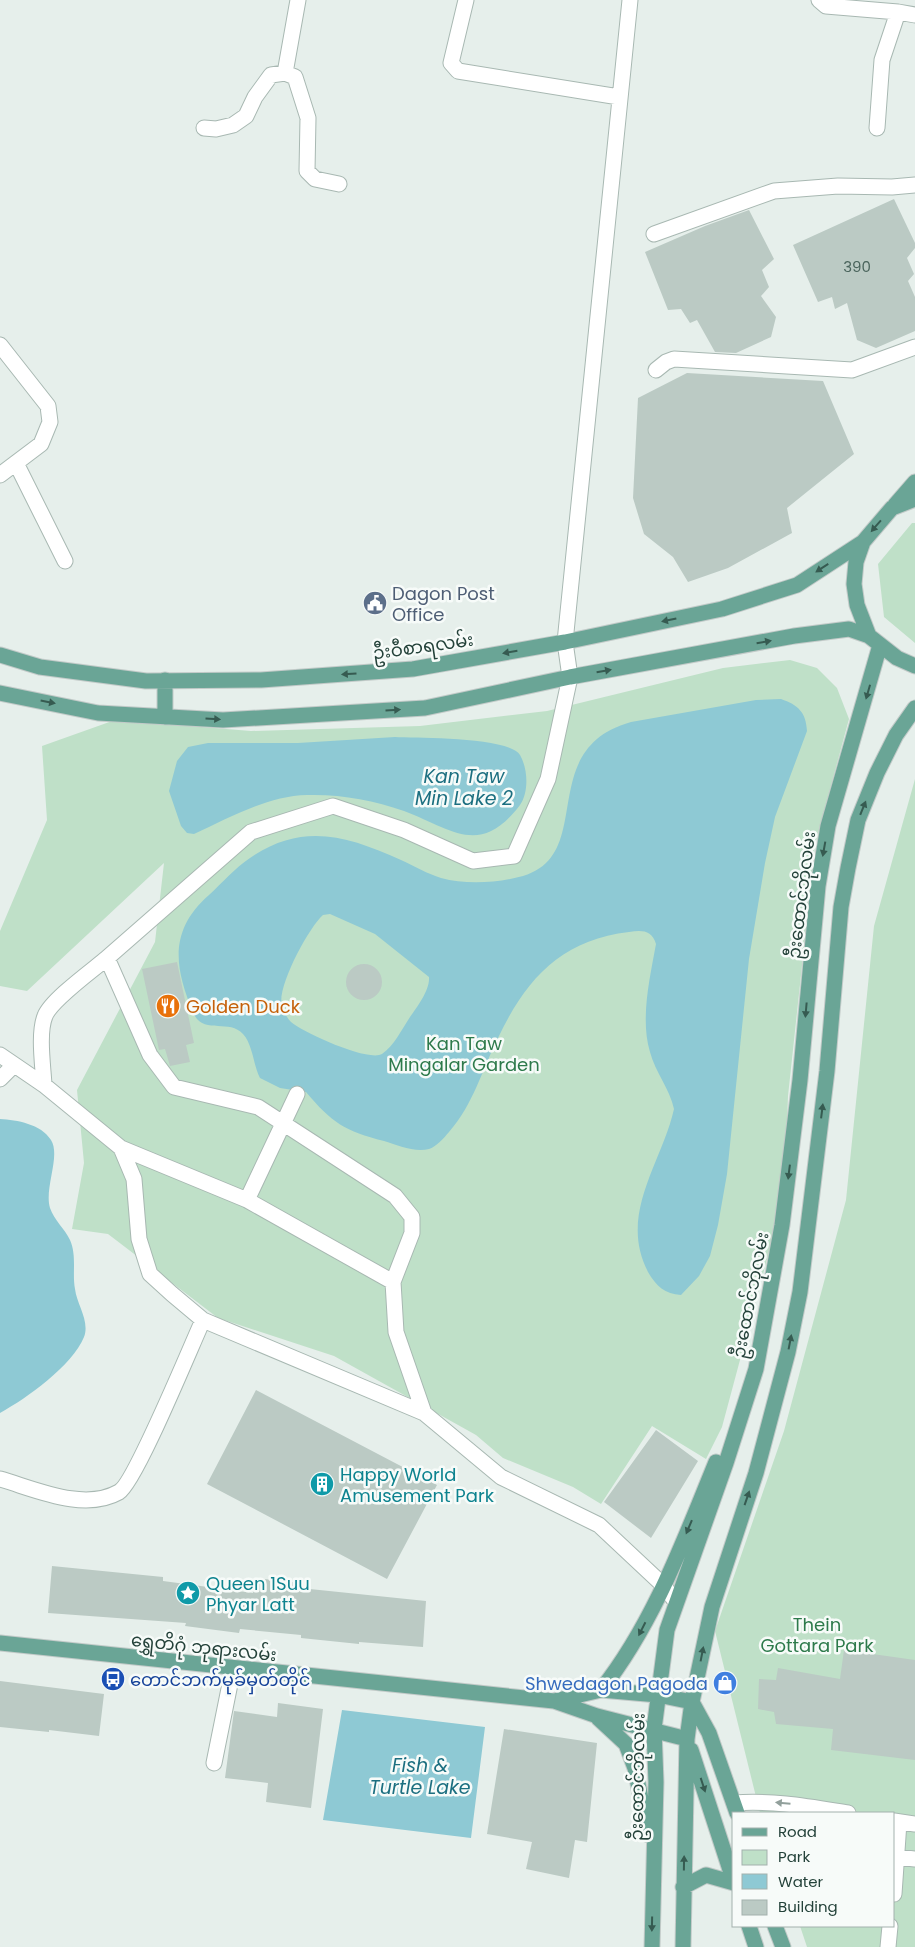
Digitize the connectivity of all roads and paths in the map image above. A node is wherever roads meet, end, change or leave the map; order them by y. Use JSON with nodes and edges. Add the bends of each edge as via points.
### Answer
{"nodes":[{"id":1,"x":298,"y":0,"type":"edge"},
{"id":2,"x":466,"y":0,"type":"edge"},
{"id":3,"x":630,"y":0,"type":"edge"},
{"id":4,"x":819,"y":0,"type":"edge"},
{"id":5,"x":898,"y":12,"type":"junction"},
{"id":6,"x":915,"y":15,"type":"edge"},
{"id":7,"x":285,"y":73,"type":"junction"},
{"id":8,"x":619,"y":97,"type":"junction"},
{"id":9,"x":204,"y":128,"type":"dead end"},
{"id":10,"x":877,"y":128,"type":"dead end"},
{"id":11,"x":339,"y":184,"type":"dead end"},
{"id":12,"x":915,"y":185,"type":"edge"},
{"id":13,"x":654,"y":234,"type":"dead end"},
{"id":14,"x":0,"y":344,"type":"edge"},
{"id":15,"x":915,"y":348,"type":"edge"},
{"id":16,"x":656,"y":370,"type":"dead end"},
{"id":17,"x":16,"y":463,"type":"junction"},
{"id":18,"x":0,"y":475,"type":"edge"},
{"id":19,"x":915,"y":482,"type":"edge"},
{"id":20,"x":915,"y":499,"type":"edge"},
{"id":21,"x":892,"y":508,"type":"junction"},
{"id":22,"x":863,"y":542,"type":"junction"},
{"id":23,"x":65,"y":561,"type":"dead end"},
{"id":24,"x":875,"y":641,"type":"junction"},
{"id":25,"x":565,"y":642,"type":"junction"},
{"id":26,"x":0,"y":655,"type":"edge"},
{"id":27,"x":915,"y":666,"type":"edge"},
{"id":28,"x":570,"y":677,"type":"junction"},
{"id":29,"x":165,"y":680,"type":"junction"},
{"id":30,"x":0,"y":693,"type":"edge"},
{"id":31,"x":915,"y":708,"type":"edge"},
{"id":32,"x":165,"y":717,"type":"junction"},
{"id":33,"x":107,"y":958,"type":"junction"},
{"id":34,"x":0,"y":1055,"type":"edge"},
{"id":35,"x":14,"y":1065,"type":"junction"},
{"id":36,"x":0,"y":1079,"type":"edge"},
{"id":37,"x":44,"y":1085,"type":"junction"},
{"id":38,"x":297,"y":1094,"type":"dead end"},
{"id":39,"x":284,"y":1122,"type":"junction"},
{"id":40,"x":121,"y":1148,"type":"junction"},
{"id":41,"x":247,"y":1200,"type":"junction"},
{"id":42,"x":393,"y":1282,"type":"junction"},
{"id":43,"x":203,"y":1320,"type":"junction"},
{"id":44,"x":756,"y":1369,"type":"junction"},
{"id":45,"x":424,"y":1413,"type":"junction"},
{"id":46,"x":0,"y":1479,"type":"edge"},
{"id":47,"x":663,"y":1585,"type":"junction"},
{"id":48,"x":676,"y":1602,"type":"junction"},
{"id":49,"x":0,"y":1643,"type":"edge"},
{"id":50,"x":233,"y":1669,"type":"junction"},
{"id":51,"x":601,"y":1690,"type":"junction"},
{"id":52,"x":658,"y":1695,"type":"junction"},
{"id":53,"x":554,"y":1701,"type":"junction"},
{"id":54,"x":692,"y":1702,"type":"junction"},
{"id":55,"x":597,"y":1716,"type":"junction"},
{"id":56,"x":654,"y":1729,"type":"junction"},
{"id":57,"x":687,"y":1739,"type":"junction"},
{"id":58,"x":214,"y":1763,"type":"dead end"},
{"id":59,"x":736,"y":1808,"type":"edge"},
{"id":60,"x":842,"y":1812,"type":"edge"},
{"id":61,"x":896,"y":1821,"type":"edge"},
{"id":62,"x":915,"y":1824,"type":"edge"},
{"id":63,"x":898,"y":1857,"type":"junction"},
{"id":64,"x":915,"y":1859,"type":"edge"},
{"id":65,"x":654,"y":1866,"type":"junction"},
{"id":66,"x":732,"y":1876,"type":"edge"},
{"id":67,"x":732,"y":1882,"type":"edge"},
{"id":68,"x":895,"y":1885,"type":"edge"},
{"id":69,"x":683,"y":1887,"type":"junction"},
{"id":70,"x":749,"y":1927,"type":"edge"},
{"id":71,"x":775,"y":1927,"type":"edge"},
{"id":72,"x":890,"y":1927,"type":"edge"},
{"id":73,"x":652,"y":1947,"type":"edge"},
{"id":74,"x":683,"y":1947,"type":"edge"},
{"id":75,"x":756,"y":1947,"type":"edge"},
{"id":76,"x":783,"y":1947,"type":"edge"},
{"id":77,"x":888,"y":1947,"type":"edge"}],
"edges":[{"from":1,"to":7,"type":"street"},
{"from":2,"to":8,"type":"street","via":[[451,63],[458,71]]},
{"from":3,"to":8,"type":"street"},
{"from":4,"to":5,"type":"street","via":[[826,6]]},
{"from":5,"to":6,"type":"street"},
{"from":5,"to":10,"type":"street","via":[[882,60]]},
{"from":7,"to":9,"type":"street","via":[[271,75],[246,116],[233,125]]},
{"from":7,"to":11,"type":"street","via":[[295,77],[308,118],[309,175]]},
{"from":8,"to":25,"type":"street"},
{"from":12,"to":13,"type":"street","via":[[774,191]]},
{"from":14,"to":17,"type":"street","via":[[48,406],[50,422],[41,444]]},
{"from":15,"to":16,"type":"street","via":[[852,370],[674,359]]},
{"from":17,"to":18,"type":"street"},
{"from":17,"to":23,"type":"street"},
{"from":19,"to":21,"type":"main road"},
{"from":20,"to":21,"type":"main road"},
{"from":21,"to":22,"type":"main road","one_way":true},
{"from":22,"to":24,"type":"main road","via":[[856,562],[854,584],[857,605]]},
{"from":22,"to":25,"type":"main road","name":"ဦးဝီစာရလမ်း","one_way":true,"via":[[797,585],[722,609]]},
{"from":24,"to":27,"type":"main road","via":[[897,658]]},
{"from":28,"to":24,"type":"main road","one_way":true,"via":[[849,629]]},
{"from":24,"to":44,"type":"main road","name":"ဦးထောင်ဘိုလမ်း","one_way":true,"via":[[828,826],[818,886],[800,1080],[782,1225]]},
{"from":25,"to":28,"type":"street"},
{"from":25,"to":29,"type":"main road","name":"ဦးဝီစာရလမ်း","one_way":true,"via":[[413,669],[261,680]]},
{"from":26,"to":29,"type":"main road","name":"ဦးဝီစာရလမ်း","via":[[40,667],[146,681]]},
{"from":32,"to":28,"type":"main road","one_way":true,"via":[[223,720],[425,708]]},
{"from":28,"to":33,"type":"street","via":[[548,779],[514,856],[473,861],[404,830],[333,806],[251,832]]},
{"from":29,"to":32,"type":"main road"},
{"from":30,"to":32,"type":"main road","one_way":true,"via":[[98,713]]},
{"from":54,"to":31,"type":"main road","one_way":true,"via":[[712,1607],[756,1472],[788,1352],[800,1292],[827,1071],[841,907],[858,820],[896,735]]},
{"from":33,"to":37,"type":"street","via":[[45,1015],[42,1037]]},
{"from":33,"to":39,"type":"street","via":[[150,1055],[174,1086],[258,1107]]},
{"from":34,"to":35,"type":"street"},
{"from":35,"to":36,"type":"street"},
{"from":35,"to":37,"type":"street"},
{"from":37,"to":40,"type":"street"},
{"from":38,"to":39,"type":"street"},
{"from":39,"to":41,"type":"street"},
{"from":39,"to":42,"type":"street","via":[[395,1196],[412,1217],[412,1233]]},
{"from":40,"to":41,"type":"street"},
{"from":40,"to":43,"type":"street","via":[[134,1179],[139,1239],[150,1274]]},
{"from":41,"to":42,"type":"street"},
{"from":42,"to":45,"type":"street","via":[[396,1332]]},
{"from":43,"to":45,"type":"street"},
{"from":43,"to":46,"type":"street","via":[[137,1467],[120,1492],[76,1500]]},
{"from":44,"to":47,"type":"main road","one_way":true},
{"from":44,"to":48,"type":"main road","name":"ဦးထောင်ဘိုလမ်း"},
{"from":45,"to":47,"type":"street","via":[[501,1478],[599,1525]]},
{"from":47,"to":48,"type":"street"},
{"from":47,"to":51,"type":"main road","one_way":true,"via":[[636,1640]]},
{"from":48,"to":52,"type":"main road","name":"ဦးထောင်ဘိုလမ်း","via":[[667,1630]]},
{"from":49,"to":50,"type":"main road","name":"ရွှေတိဂုံ ဘုရားလမ်း"},
{"from":50,"to":53,"type":"main road","name":"ရွှေတိဂုံ ဘုရားလမ်း"},
{"from":50,"to":58,"type":"street"},
{"from":51,"to":52,"type":"main road","name":"ရွှေတိဂုံ ဘုရားလမ်း"},
{"from":51,"to":53,"type":"main road","name":"ရွှေတိဂုံ ဘုရားလမ်း"},
{"from":52,"to":54,"type":"main road","name":"ရွှေတိဂုံ ဘုရားလမ်း"},
{"from":52,"to":56,"type":"main road","name":"ဦးထောင်ဘိုလမ်း"},
{"from":53,"to":55,"type":"main road","name":"ရွှေတိဂုံ ဘုရားလမ်း"},
{"from":54,"to":57,"type":"main road"},
{"from":54,"to":59,"type":"main road","via":[[709,1733]]},
{"from":55,"to":56,"type":"main road","name":"ရွှေတိဂုံ ဘုရားလမ်း"},
{"from":55,"to":65,"type":"main road","via":[[626,1744],[635,1768]]},
{"from":56,"to":57,"type":"main road","name":"ရွှေတိဂုံ ဘုရားလမ်း"},
{"from":56,"to":65,"type":"main road","name":"ဦးထောင်ဘိုလမ်း"},
{"from":57,"to":66,"type":"main road","one_way":true},
{"from":69,"to":57,"type":"main road","one_way":true},
{"from":60,"to":59,"type":"street","one_way":true,"via":[[756,1801]]},
{"from":61,"to":62,"type":"street"},
{"from":61,"to":63,"type":"street"},
{"from":63,"to":64,"type":"street"},
{"from":63,"to":68,"type":"street"},
{"from":65,"to":73,"type":"main road","name":"ဦးထောင်ဘိုလမ်း","one_way":true},
{"from":67,"to":69,"type":"main road","via":[[706,1875]]},
{"from":69,"to":74,"type":"main road"},
{"from":70,"to":75,"type":"main road"},
{"from":71,"to":76,"type":"main road"},
{"from":72,"to":77,"type":"street"}]}
